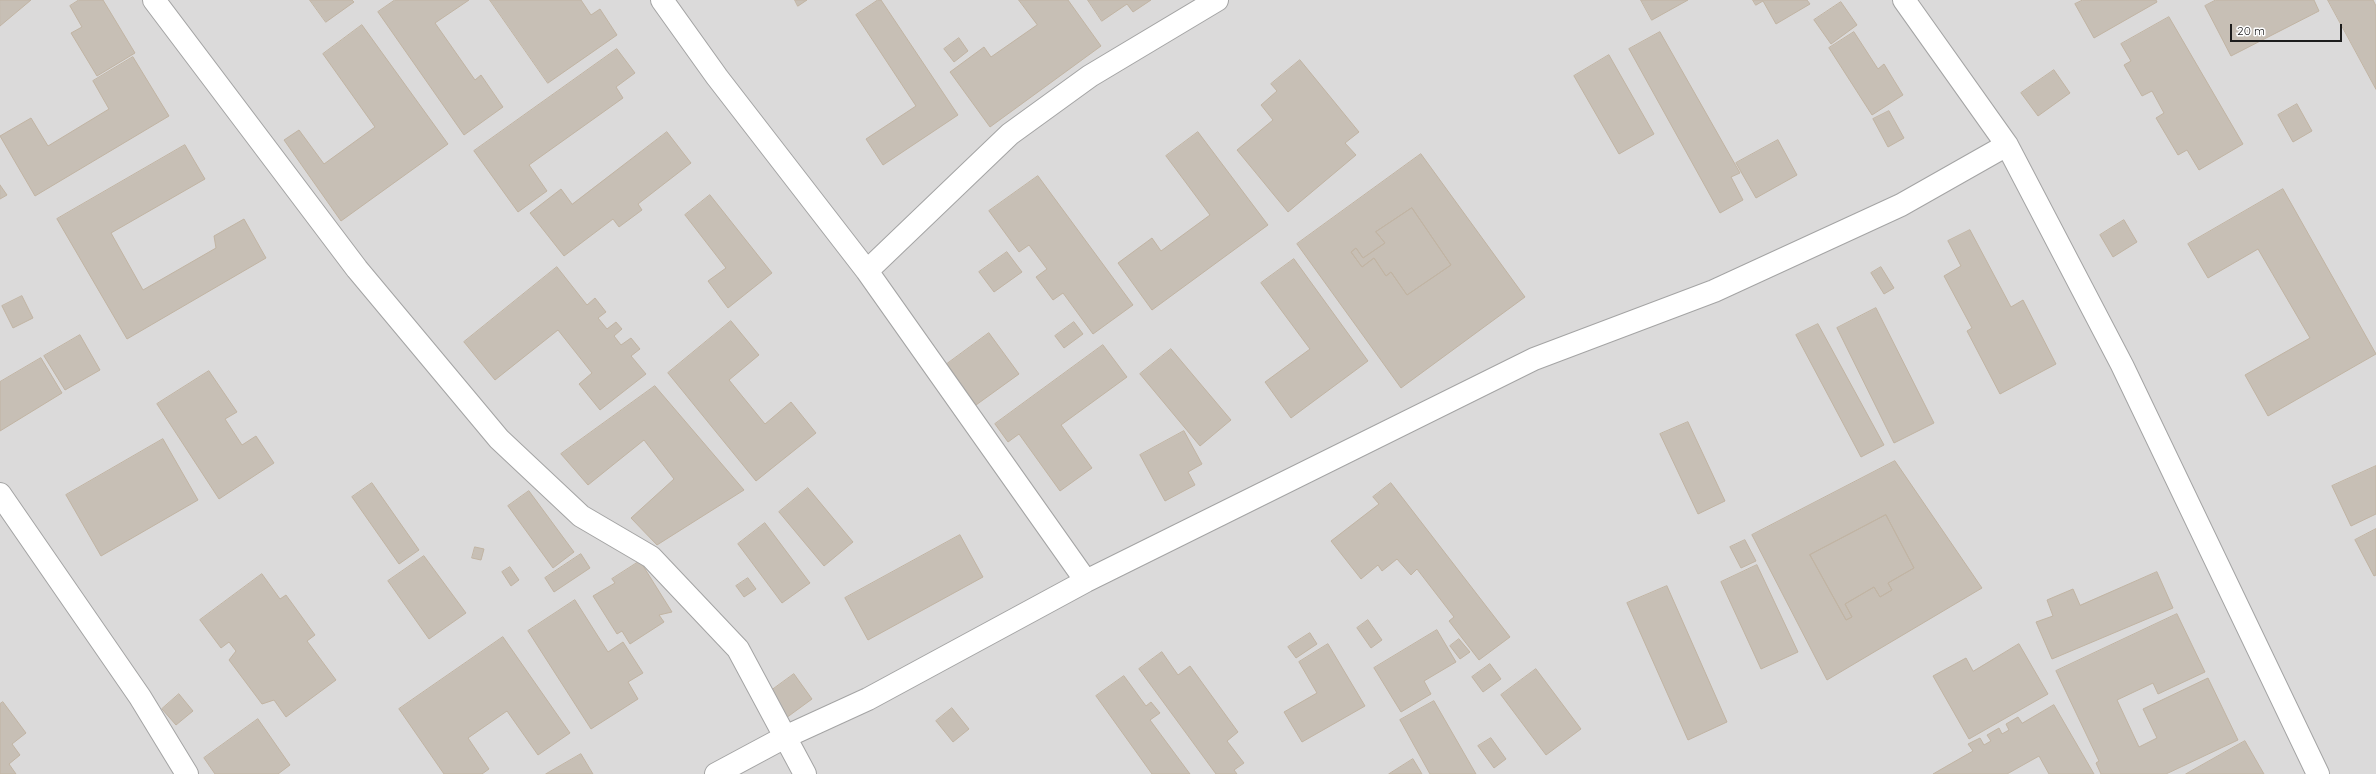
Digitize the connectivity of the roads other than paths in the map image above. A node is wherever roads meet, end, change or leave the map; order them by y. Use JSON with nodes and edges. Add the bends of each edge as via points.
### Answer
{"nodes":[{"id":1,"x":154,"y":0,"type":"edge"},
{"id":2,"x":662,"y":0,"type":"edge"},
{"id":3,"x":1217,"y":0,"type":"edge"},
{"id":4,"x":1904,"y":0,"type":"edge"},
{"id":5,"x":2007,"y":145,"type":"junction"},
{"id":6,"x":867,"y":270,"type":"junction"},
{"id":7,"x":0,"y":494,"type":"edge"},
{"id":8,"x":1086,"y":581,"type":"junction"},
{"id":9,"x":785,"y":737,"type":"junction"},
{"id":10,"x":187,"y":774,"type":"edge"},
{"id":11,"x":716,"y":774,"type":"edge"},
{"id":12,"x":805,"y":774,"type":"edge"},
{"id":13,"x":2318,"y":774,"type":"edge"}],
"edges":[{"from":1,"to":9,"type":"street","via":[[358,269],[499,439],[581,516],[657,563],[738,649]]},
{"from":2,"to":6,"type":"street","via":[[717,77]]},
{"from":3,"to":6,"type":"street","via":[[1090,76],[1010,134]]},
{"from":4,"to":5,"type":"street"},
{"from":5,"to":8,"type":"street","via":[[1901,205],[1714,291],[1534,359]]},
{"from":5,"to":13,"type":"street","via":[[2125,372]]},
{"from":6,"to":8,"type":"street"},
{"from":7,"to":10,"type":"street","via":[[140,697]]},
{"from":8,"to":9,"type":"street","via":[[868,699]]},
{"from":9,"to":11,"type":"street"},
{"from":9,"to":12,"type":"street"}]}
